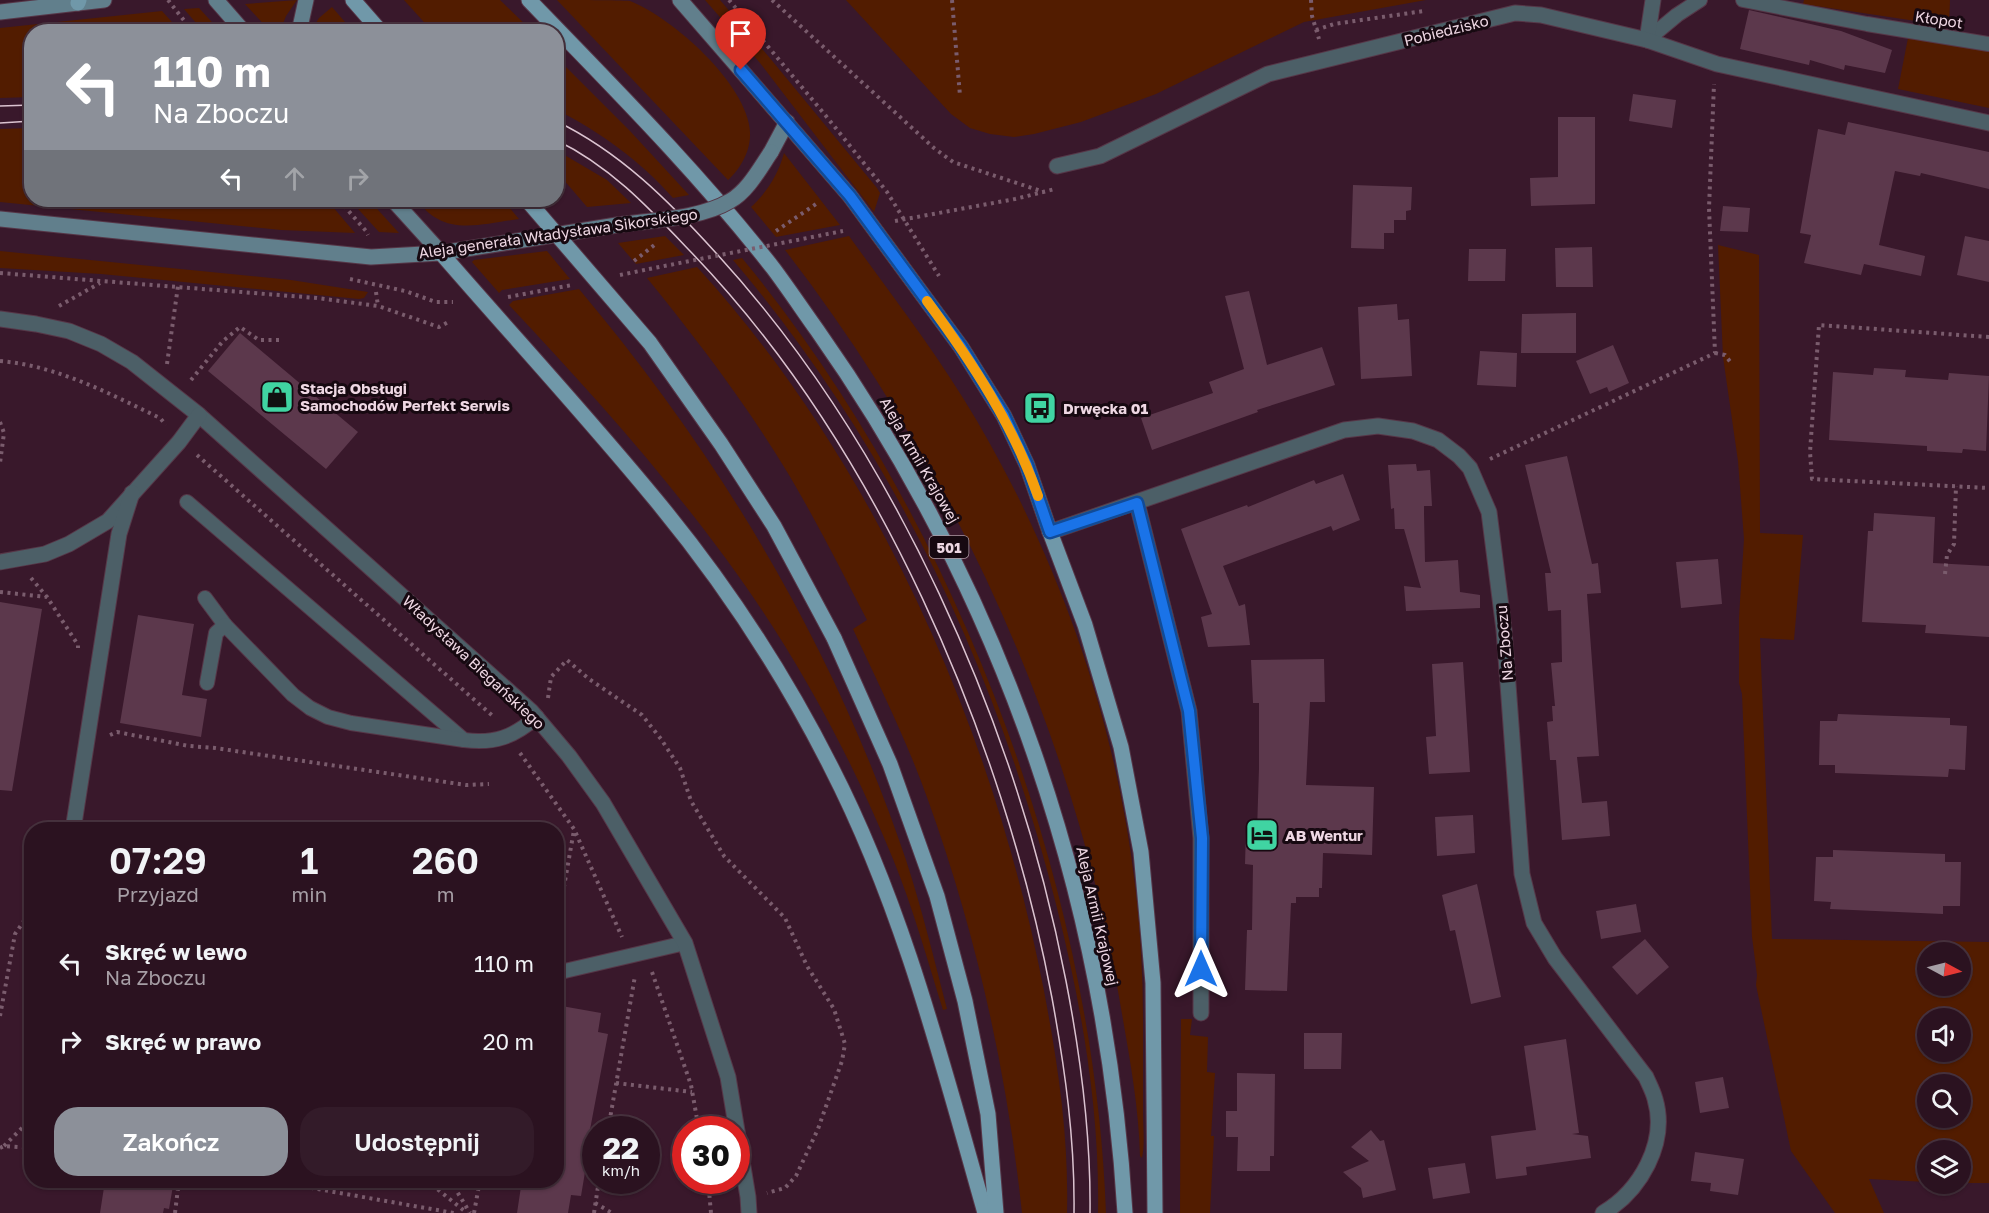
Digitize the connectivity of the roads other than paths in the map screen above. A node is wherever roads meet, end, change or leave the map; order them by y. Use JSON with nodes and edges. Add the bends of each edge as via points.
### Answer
{"nodes":[{"id":1,"x":104,"y":0,"type":"edge"},
{"id":2,"x":216,"y":0,"type":"edge"},
{"id":3,"x":306,"y":0,"type":"edge"},
{"id":4,"x":353,"y":0,"type":"edge"},
{"id":5,"x":529,"y":0,"type":"edge"},
{"id":6,"x":680,"y":0,"type":"edge"},
{"id":7,"x":1653,"y":0,"type":"edge"},
{"id":8,"x":1700,"y":0,"type":"edge"},
{"id":9,"x":1743,"y":0,"type":"edge"},
{"id":10,"x":78,"y":1,"type":"edge"},
{"id":11,"x":0,"y":12,"type":"edge"},
{"id":12,"x":237,"y":24,"type":"edge"},
{"id":13,"x":301,"y":24,"type":"edge"},
{"id":14,"x":374,"y":24,"type":"edge"},
{"id":15,"x":552,"y":24,"type":"edge"},
{"id":16,"x":564,"y":36,"type":"edge"},
{"id":17,"x":1647,"y":40,"type":"junction"},
{"id":18,"x":1989,"y":44,"type":"edge"},
{"id":19,"x":788,"y":122,"type":"junction"},
{"id":20,"x":1989,"y":123,"type":"edge"},
{"id":21,"x":1057,"y":166,"type":"dead end"},
{"id":22,"x":399,"y":207,"type":"edge"},
{"id":23,"x":533,"y":207,"type":"edge"},
{"id":24,"x":0,"y":219,"type":"edge"},
{"id":25,"x":441,"y":253,"type":"junction"},
{"id":26,"x":0,"y":319,"type":"edge"},
{"id":27,"x":199,"y":415,"type":"junction"},
{"id":28,"x":132,"y":493,"type":"junction"},
{"id":29,"x":187,"y":502,"type":"dead end"},
{"id":30,"x":1137,"y":503,"type":"junction"},
{"id":31,"x":1050,"y":532,"type":"junction"},
{"id":32,"x":0,"y":562,"type":"edge"},
{"id":33,"x":205,"y":598,"type":"dead end"},
{"id":34,"x":225,"y":625,"type":"junction"},
{"id":35,"x":207,"y":683,"type":"dead end"},
{"id":36,"x":537,"y":717,"type":"junction"},
{"id":37,"x":464,"y":740,"type":"junction"},
{"id":38,"x":74,"y":822,"type":"edge"},
{"id":39,"x":685,"y":943,"type":"junction"},
{"id":40,"x":564,"y":971,"type":"edge"},
{"id":41,"x":1201,"y":1013,"type":"dead end"},
{"id":42,"x":749,"y":1213,"type":"edge"},
{"id":43,"x":985,"y":1213,"type":"edge"},
{"id":44,"x":996,"y":1213,"type":"edge"},
{"id":45,"x":1125,"y":1213,"type":"edge"},
{"id":46,"x":1155,"y":1213,"type":"edge"},
{"id":47,"x":1603,"y":1213,"type":"edge"}],
"edges":[{"from":1,"to":10,"type":"street"},
{"from":2,"to":12,"type":"street"},
{"from":3,"to":13,"type":"street"},
{"from":4,"to":14,"type":"main road"},
{"from":5,"to":15,"type":"main road","name":"Aleja Armii Krajowej","number":"501"},
{"from":6,"to":19,"type":"street"},
{"from":7,"to":17,"type":"street"},
{"from":8,"to":17,"type":"lane"},
{"from":9,"to":18,"type":"lane","name":"Kłopot"},
{"from":10,"to":11,"type":"street"},
{"from":16,"to":45,"type":"main road","name":"Aleja Armii Krajowej","number":"501","via":[[687,164],[774,269],[848,374],[948,546],[992,640],[1029,736],[1068,861],[1089,948],[1111,1078]]},
{"from":17,"to":20,"type":"street","name":"Pobiedzisko","via":[[1717,64]]},
{"from":17,"to":21,"type":"street","name":"Pobiedzisko","via":[[1541,15],[1515,13],[1268,74],[1100,156]]},
{"from":19,"to":25,"type":"street","name":"Aleja generała Władysława Sikorskiego","bridge":true,"via":[[748,185],[732,201],[706,212]]},
{"from":19,"to":31,"type":"street","via":[[850,196],[961,347],[1004,416],[1027,465]]},
{"from":22,"to":25,"type":"street"},
{"from":23,"to":44,"type":"main road","bridge":true,"via":[[650,343],[721,444],[774,526],[834,638],[890,764],[937,896],[966,1001],[988,1114]]},
{"from":24,"to":25,"type":"street","name":"Aleja generała Władysława Sikorskiego","via":[[371,257]]},
{"from":25,"to":43,"type":"main road","via":[[656,500],[726,593],[782,679],[831,767],[897,919]]},
{"from":26,"to":27,"type":"street","name":"Władysława Biegańskiego","via":[[69,331],[101,344],[132,362]]},
{"from":27,"to":28,"type":"street"},
{"from":27,"to":36,"type":"street","name":"Władysława Biegańskiego"},
{"from":28,"to":32,"type":"street","via":[[108,521],[69,544],[45,554]]},
{"from":28,"to":38,"type":"street","via":[[119,534]]},
{"from":29,"to":37,"type":"lane"},
{"from":30,"to":31,"type":"street","name":"Na Zboczu"},
{"from":30,"to":41,"type":"street","via":[[1189,711],[1202,838]]},
{"from":30,"to":47,"type":"street","name":"Na Zboczu","via":[[1344,430],[1378,426],[1413,431],[1438,440],[1470,468],[1489,512],[1504,630],[1522,874],[1534,923],[1555,958],[1646,1077],[1656,1100],[1655,1146],[1647,1168],[1617,1204]]},
{"from":31,"to":46,"type":"main road","via":[[1085,625],[1121,747],[1141,852],[1153,983]]},
{"from":33,"to":34,"type":"lane"},
{"from":34,"to":35,"type":"lane","via":[[216,633]]},
{"from":34,"to":37,"type":"lane","via":[[293,695],[328,717]]},
{"from":36,"to":37,"type":"lane","via":[[500,740]]},
{"from":36,"to":39,"type":"street","name":"Władysława Biegańskiego","via":[[603,803]]},
{"from":39,"to":40,"type":"lane"},
{"from":39,"to":42,"type":"street","name":"Władysława Biegańskiego","via":[[728,1077]]}]}
